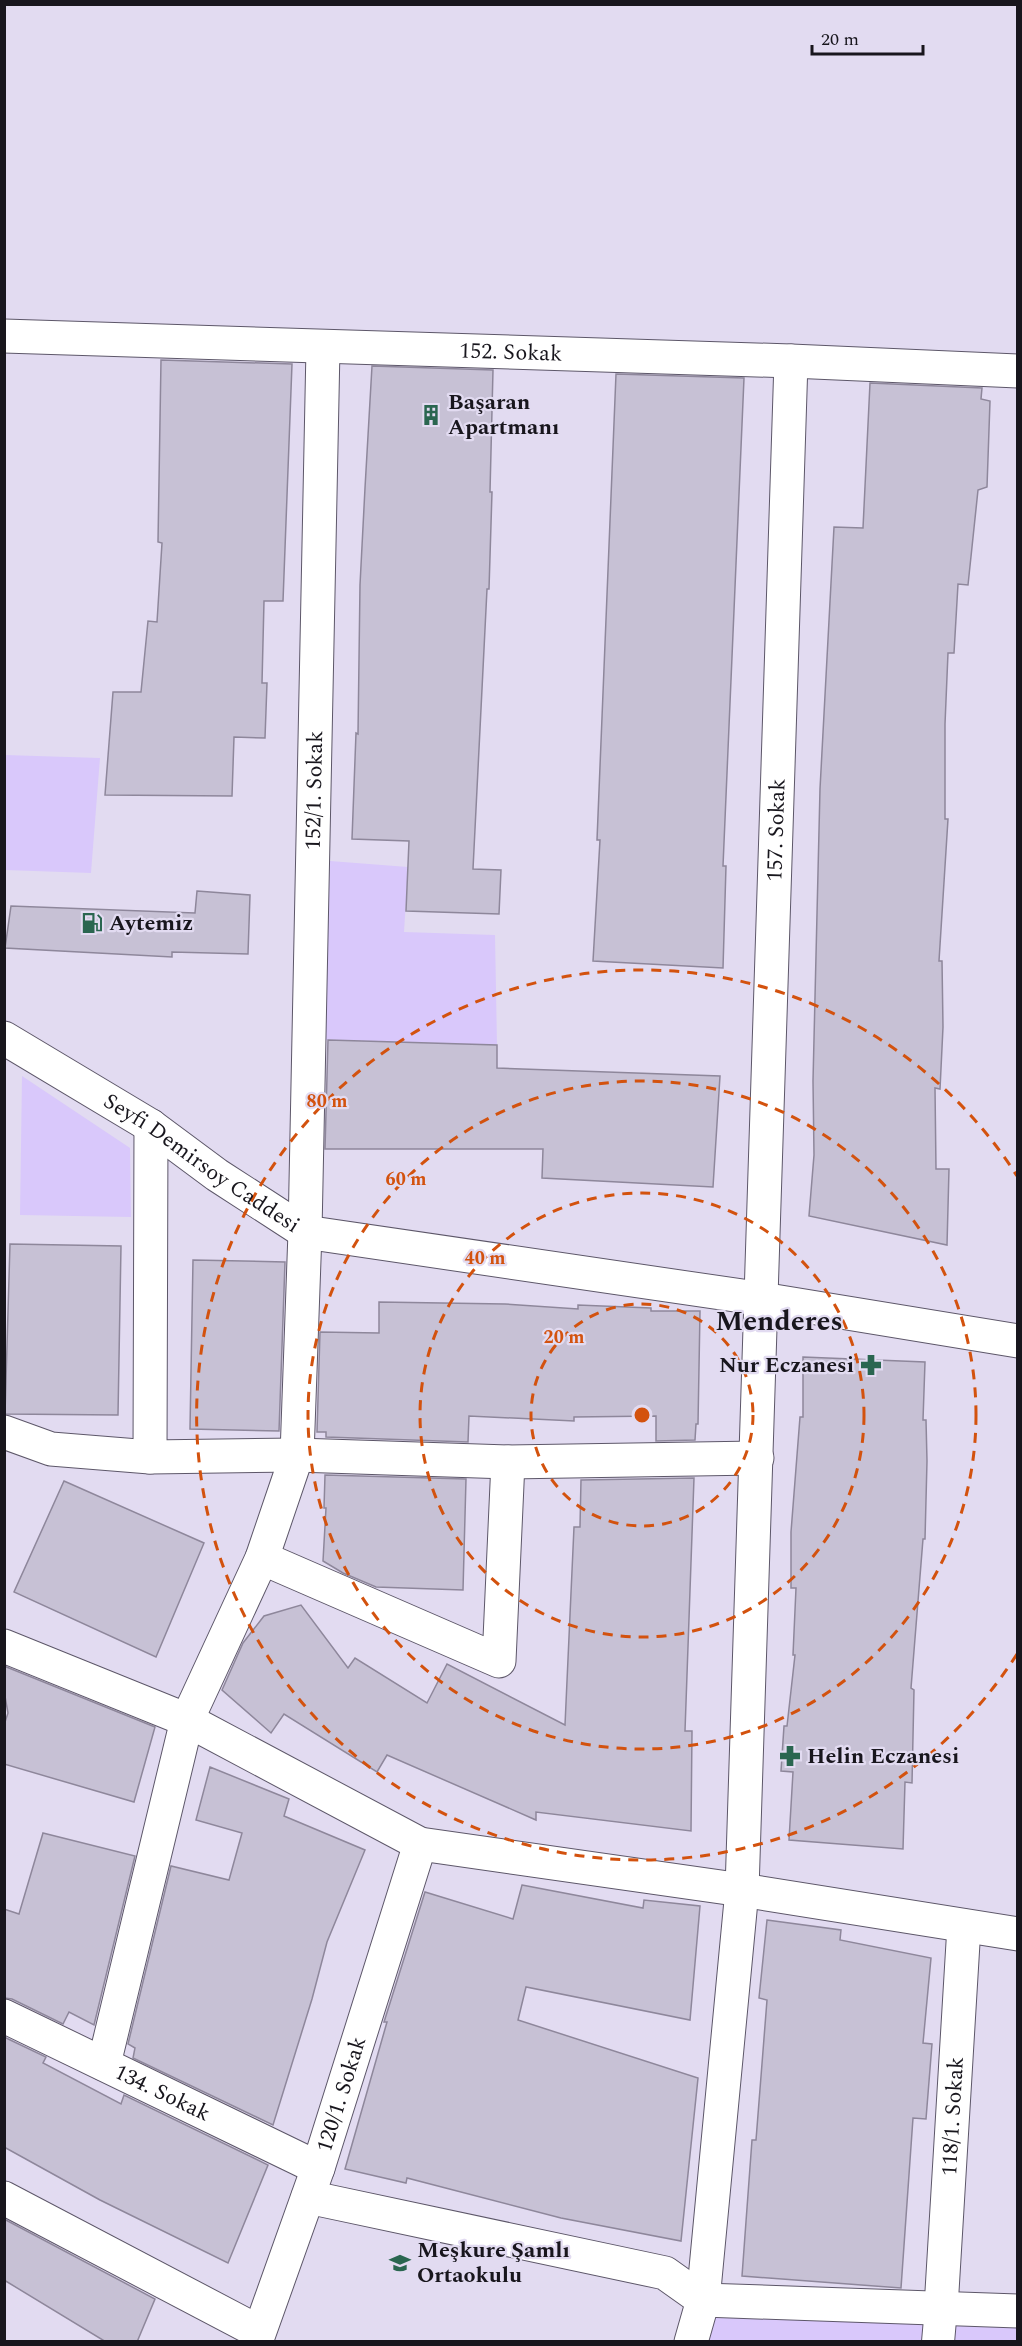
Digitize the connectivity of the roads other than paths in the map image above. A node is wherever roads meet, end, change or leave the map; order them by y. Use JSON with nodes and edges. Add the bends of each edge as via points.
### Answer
{"nodes":[{"id":1,"x":4,"y":336,"type":"edge"},
{"id":2,"x":323,"y":348,"type":"junction"},
{"id":3,"x":791,"y":361,"type":"junction"},
{"id":4,"x":1017,"y":371,"type":"edge"},
{"id":5,"x":4,"y":1038,"type":"edge"},
{"id":6,"x":151,"y":1126,"type":"junction"},
{"id":7,"x":305,"y":1232,"type":"junction"},
{"id":8,"x":762,"y":1299,"type":"junction"},
{"id":9,"x":1017,"y":1341,"type":"edge"},
{"id":10,"x":4,"y":1432,"type":"edge"},
{"id":11,"x":297,"y":1455,"type":"junction"},
{"id":12,"x":150,"y":1456,"type":"junction"},
{"id":13,"x":757,"y":1458,"type":"junction"},
{"id":14,"x":508,"y":1462,"type":"junction"},
{"id":15,"x":262,"y":1558,"type":"junction"},
{"id":16,"x":4,"y":1646,"type":"edge"},
{"id":17,"x":187,"y":1720,"type":"junction"},
{"id":18,"x":420,"y":1844,"type":"junction"},
{"id":19,"x":742,"y":1890,"type":"junction"},
{"id":20,"x":964,"y":1926,"type":"junction"},
{"id":21,"x":1017,"y":1934,"type":"edge"},
{"id":22,"x":4,"y":2016,"type":"edge"},
{"id":23,"x":104,"y":2064,"type":"junction"},
{"id":24,"x":313,"y":2183,"type":"junction"},
{"id":25,"x":4,"y":2198,"type":"edge"},
{"id":26,"x":703,"y":2300,"type":"junction"},
{"id":27,"x":941,"y":2308,"type":"junction"},
{"id":28,"x":1017,"y":2311,"type":"edge"},
{"id":29,"x":257,"y":2337,"type":"edge"},
{"id":30,"x":691,"y":2342,"type":"edge"},
{"id":31,"x":938,"y":2342,"type":"edge"}],
"edges":[{"from":1,"to":2,"type":"street","name":"152. Sokak"},
{"from":2,"to":3,"type":"street","name":"152. Sokak"},
{"from":2,"to":7,"type":"street","name":"152/1. Sokak"},
{"from":3,"to":4,"type":"street","name":"152. Sokak"},
{"from":3,"to":8,"type":"street","name":"157. Sokak"},
{"from":5,"to":6,"type":"street","name":"Seyfi Demirsoy Caddesi"},
{"from":6,"to":7,"type":"street","name":"Seyfi Demirsoy Caddesi"},
{"from":6,"to":12,"type":"street"},
{"from":7,"to":8,"type":"street","name":"Seyfi Demirsoy Caddesi"},
{"from":7,"to":11,"type":"street","name":"152/1. Sokak"},
{"from":8,"to":9,"type":"street","name":"Seyfi Demirsoy Caddesi"},
{"from":8,"to":13,"type":"street","name":"157. Sokak"},
{"from":10,"to":12,"type":"street","via":[[51,1449]]},
{"from":11,"to":12,"type":"street"},
{"from":11,"to":14,"type":"street"},
{"from":11,"to":15,"type":"street","name":"152/1. Sokak"},
{"from":13,"to":14,"type":"street"},
{"from":13,"to":19,"type":"street","name":"157. Sokak"},
{"from":14,"to":15,"type":"street","via":[[499,1661]]},
{"from":15,"to":17,"type":"street","name":"152/1. Sokak"},
{"from":16,"to":17,"type":"street"},
{"from":17,"to":18,"type":"street"},
{"from":17,"to":23,"type":"street","name":"152/1. Sokak"},
{"from":18,"to":19,"type":"street"},
{"from":18,"to":24,"type":"street","name":"120/1. Sokak"},
{"from":19,"to":20,"type":"street"},
{"from":19,"to":26,"type":"street","name":"157. Sokak"},
{"from":20,"to":21,"type":"street"},
{"from":20,"to":27,"type":"street","name":"118/1. Sokak"},
{"from":22,"to":23,"type":"street","name":"134. Sokak"},
{"from":23,"to":24,"type":"street","name":"134. Sokak"},
{"from":24,"to":26,"type":"street","name":"134. Sokak","via":[[665,2273]]},
{"from":24,"to":29,"type":"street","name":"120/1. Sokak"},
{"from":25,"to":29,"type":"street"},
{"from":26,"to":27,"type":"street"},
{"from":26,"to":30,"type":"street","name":"157. Sokak"},
{"from":27,"to":28,"type":"street"},
{"from":27,"to":31,"type":"street"}]}
